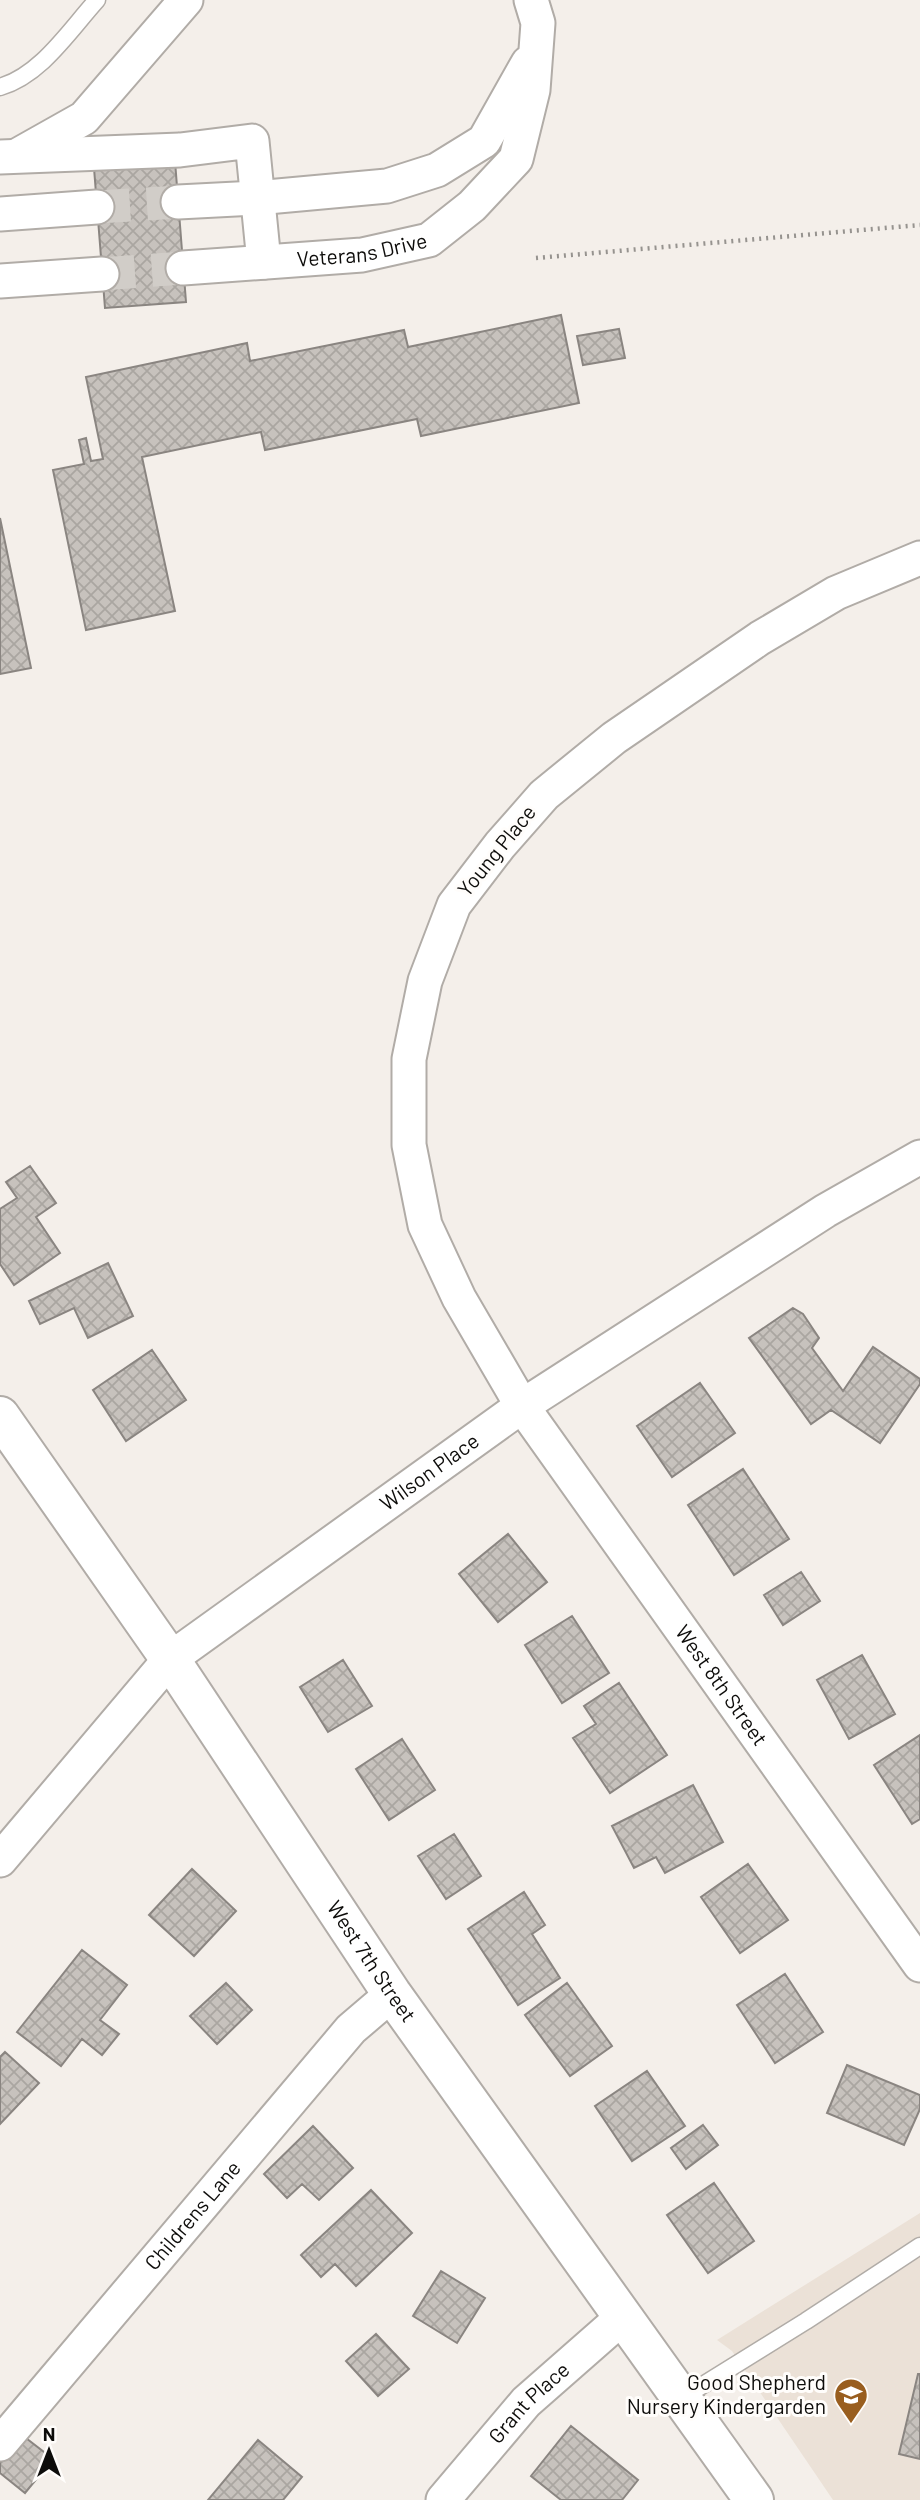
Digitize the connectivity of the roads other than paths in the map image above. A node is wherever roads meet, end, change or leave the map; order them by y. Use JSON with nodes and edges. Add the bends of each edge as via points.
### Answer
{"nodes":[{"id":1,"x":97,"y":0,"type":"edge"},
{"id":2,"x":186,"y":0,"type":"edge"},
{"id":3,"x":531,"y":0,"type":"edge"},
{"id":4,"x":536,"y":50,"type":"junction"},
{"id":5,"x":0,"y":88,"type":"edge"},
{"id":6,"x":7,"y":157,"type":"edge"},
{"id":7,"x":257,"y":198,"type":"junction"},
{"id":8,"x":178,"y":202,"type":"tunnel mouth"},
{"id":9,"x":97,"y":208,"type":"tunnel mouth"},
{"id":10,"x":0,"y":214,"type":"edge"},
{"id":11,"x":264,"y":262,"type":"junction"},
{"id":12,"x":183,"y":268,"type":"tunnel mouth"},
{"id":13,"x":102,"y":274,"type":"tunnel mouth"},
{"id":14,"x":0,"y":281,"type":"edge"},
{"id":15,"x":920,"y":558,"type":"edge"},
{"id":16,"x":920,"y":1157,"type":"edge"},
{"id":17,"x":522,"y":1406,"type":"junction"},
{"id":18,"x":0,"y":1416,"type":"edge"},
{"id":19,"x":170,"y":1659,"type":"junction"},
{"id":20,"x":0,"y":1860,"type":"edge"},
{"id":21,"x":920,"y":1965,"type":"edge"},
{"id":22,"x":392,"y":1994,"type":"junction"},
{"id":23,"x":920,"y":2246,"type":"edge"},
{"id":24,"x":624,"y":2316,"type":"junction"},
{"id":25,"x":682,"y":2398,"type":"junction"},
{"id":26,"x":0,"y":2444,"type":"edge"},
{"id":27,"x":443,"y":2500,"type":"edge"},
{"id":28,"x":754,"y":2500,"type":"edge"}],
"edges":[{"from":1,"to":5,"type":"lane","via":[[34,70]]},
{"from":2,"to":6,"type":"street","via":[[85,118]]},
{"from":3,"to":4,"type":"street","name":"Veterans Drive","via":[[538,23]]},
{"from":4,"to":7,"type":"street","via":[[484,141],[437,170],[387,186]]},
{"from":4,"to":11,"type":"street","name":"Veterans Drive","via":[[533,90],[516,159],[451,223],[429,240],[362,256]]},
{"from":6,"to":7,"type":"street","via":[[252,141]]},
{"from":7,"to":8,"type":"street"},
{"from":7,"to":11,"type":"street"},
{"from":9,"to":10,"type":"street"},
{"from":11,"to":12,"type":"street","name":"Veterans Drive"},
{"from":13,"to":14,"type":"street"},
{"from":15,"to":17,"type":"street","name":"Young Place","via":[[825,600],[614,738],[544,795],[454,905],[425,981],[409,1059],[409,1145],[425,1225],[459,1298]]},
{"from":16,"to":17,"type":"street","name":"Wilson Place","via":[[825,1211]]},
{"from":17,"to":19,"type":"street","name":"Wilson Place"},
{"from":17,"to":21,"type":"street","name":"West 8th Street"},
{"from":18,"to":19,"type":"street","name":"West 7th Street"},
{"from":19,"to":20,"type":"street","name":"Wilson Place"},
{"from":19,"to":22,"type":"street","name":"West 7th Street"},
{"from":22,"to":24,"type":"street","name":"West 7th Street"},
{"from":22,"to":26,"type":"street","name":"Childrens Lane","via":[[351,2029]]},
{"from":23,"to":25,"type":"lane"},
{"from":24,"to":25,"type":"street","name":"West 7th Street"},
{"from":24,"to":27,"type":"street","name":"Grant Place","via":[[526,2402]]},
{"from":25,"to":28,"type":"street","name":"West 7th Street"}]}
